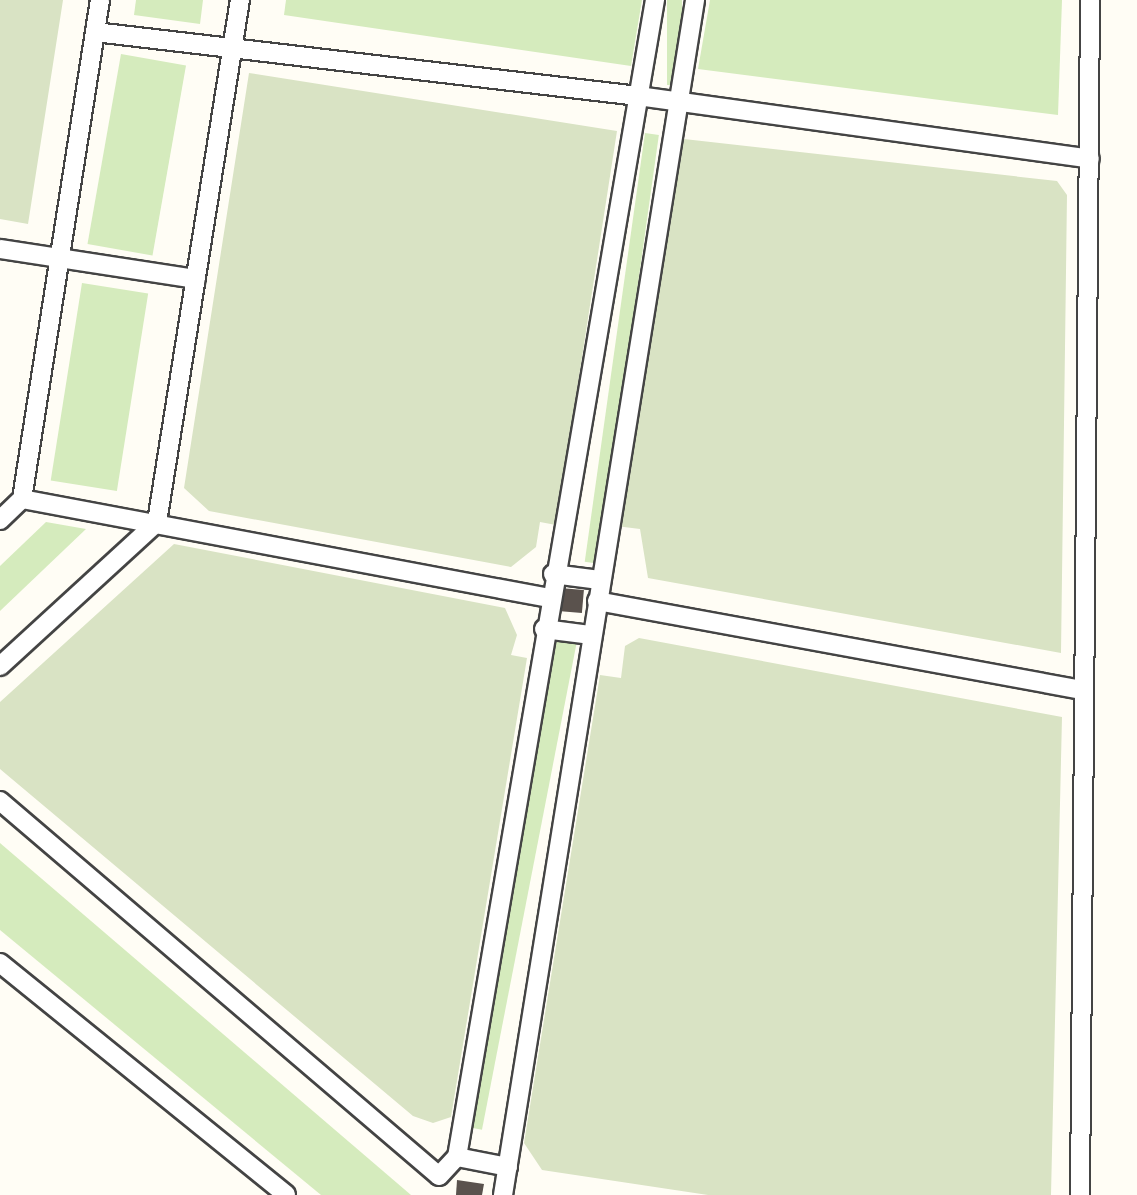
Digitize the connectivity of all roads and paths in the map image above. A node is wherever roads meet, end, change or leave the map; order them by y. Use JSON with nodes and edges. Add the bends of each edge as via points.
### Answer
{"nodes":[{"id":1,"x":100,"y":0,"type":"edge"},
{"id":2,"x":240,"y":0,"type":"edge"},
{"id":3,"x":655,"y":0,"type":"edge"},
{"id":4,"x":695,"y":0,"type":"edge"},
{"id":5,"x":1090,"y":0,"type":"edge"},
{"id":6,"x":95,"y":32,"type":"junction"},
{"id":7,"x":232,"y":49,"type":"junction"},
{"id":8,"x":638,"y":96,"type":"junction"},
{"id":9,"x":677,"y":101,"type":"junction"},
{"id":10,"x":1090,"y":158,"type":"junction"},
{"id":11,"x":0,"y":249,"type":"edge"},
{"id":12,"x":60,"y":261,"type":"junction"},
{"id":13,"x":196,"y":279,"type":"junction"},
{"id":14,"x":22,"y":498,"type":"junction"},
{"id":15,"x":0,"y":520,"type":"edge"},
{"id":16,"x":157,"y":522,"type":"junction"},
{"id":17,"x":553,"y":574,"type":"junction"},
{"id":18,"x":600,"y":580,"type":"junction"},
{"id":19,"x":549,"y":598,"type":"junction"},
{"id":20,"x":597,"y":602,"type":"junction"},
{"id":21,"x":544,"y":629,"type":"junction"},
{"id":22,"x":590,"y":635,"type":"junction"},
{"id":23,"x":0,"y":666,"type":"edge"},
{"id":24,"x":1084,"y":690,"type":"junction"},
{"id":25,"x":0,"y":801,"type":"edge"},
{"id":26,"x":0,"y":962,"type":"edge"},
{"id":27,"x":458,"y":1158,"type":"junction"},
{"id":28,"x":508,"y":1167,"type":"junction"},
{"id":29,"x":286,"y":1195,"type":"edge"},
{"id":30,"x":503,"y":1195,"type":"edge"},
{"id":31,"x":1080,"y":1195,"type":"edge"}],
"edges":[{"from":1,"to":6,"type":"lane"},
{"from":2,"to":7,"type":"lane"},
{"from":3,"to":8,"type":"lane"},
{"from":4,"to":9,"type":"lane"},
{"from":5,"to":10,"type":"lane"},
{"from":6,"to":7,"type":"lane"},
{"from":6,"to":12,"type":"lane"},
{"from":7,"to":8,"type":"lane"},
{"from":7,"to":13,"type":"lane"},
{"from":8,"to":9,"type":"lane"},
{"from":8,"to":17,"type":"lane"},
{"from":9,"to":10,"type":"lane"},
{"from":9,"to":18,"type":"lane"},
{"from":10,"to":24,"type":"lane"},
{"from":11,"to":12,"type":"lane"},
{"from":12,"to":13,"type":"lane"},
{"from":12,"to":14,"type":"lane"},
{"from":13,"to":16,"type":"lane"},
{"from":14,"to":15,"type":"lane"},
{"from":14,"to":16,"type":"lane"},
{"from":16,"to":19,"type":"lane"},
{"from":16,"to":23,"type":"lane"},
{"from":17,"to":18,"type":"lane"},
{"from":17,"to":19,"type":"lane"},
{"from":18,"to":20,"type":"lane"},
{"from":19,"to":21,"type":"lane"},
{"from":20,"to":22,"type":"lane"},
{"from":20,"to":24,"type":"lane"},
{"from":21,"to":22,"type":"lane"},
{"from":21,"to":27,"type":"lane"},
{"from":22,"to":28,"type":"lane"},
{"from":24,"to":31,"type":"lane"},
{"from":25,"to":27,"type":"lane","via":[[440,1176]]},
{"from":26,"to":29,"type":"lane"},
{"from":27,"to":28,"type":"lane"},
{"from":28,"to":30,"type":"lane"}]}
